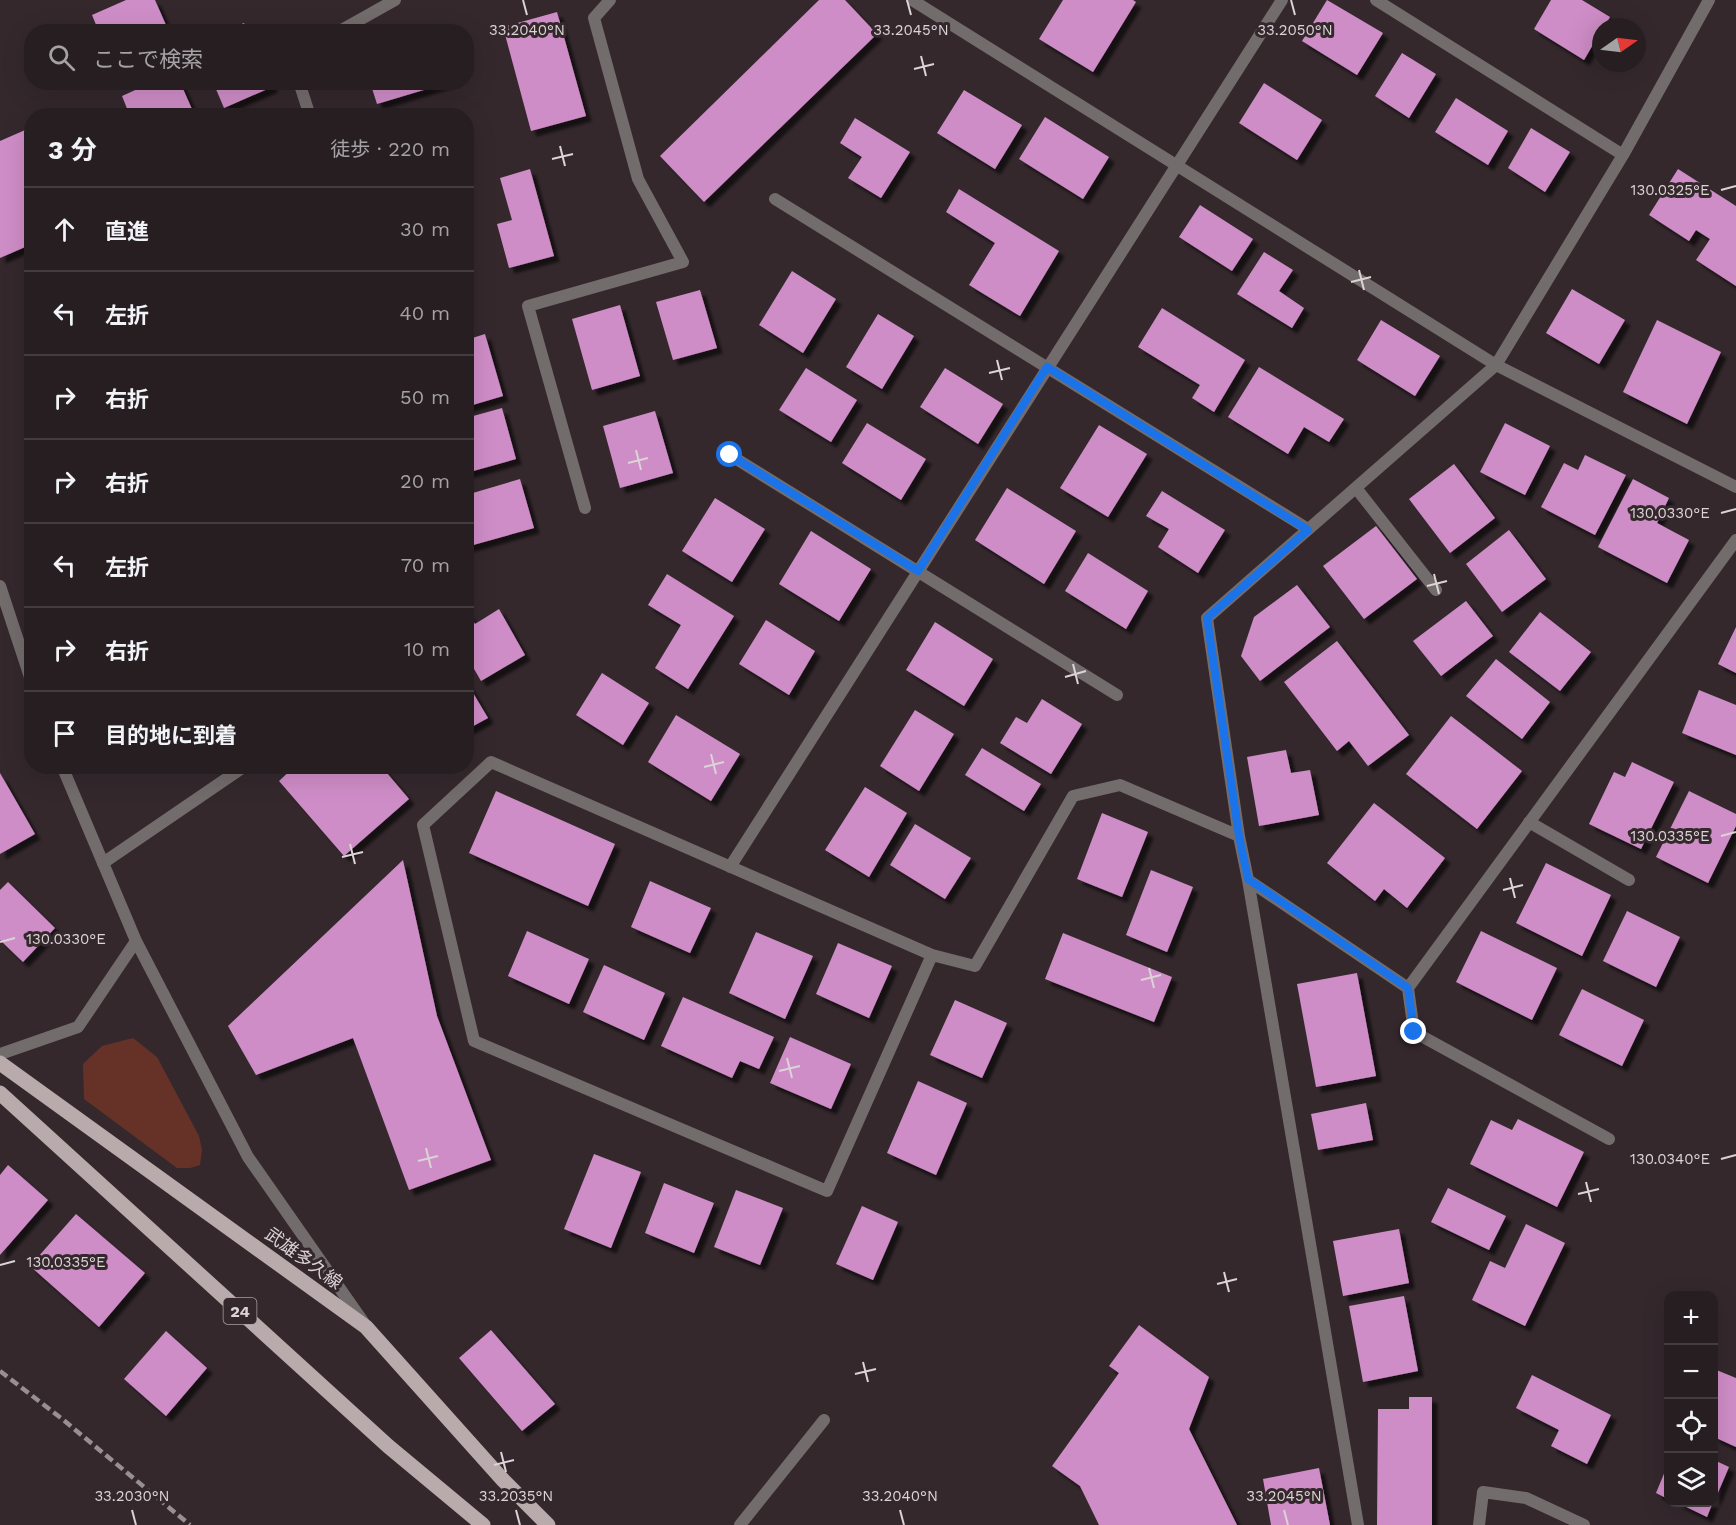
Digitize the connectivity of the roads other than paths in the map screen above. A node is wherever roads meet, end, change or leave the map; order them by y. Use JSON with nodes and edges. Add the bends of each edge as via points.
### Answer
{"nodes":[{"id":1,"x":395,"y":0,"type":"edge"},
{"id":2,"x":610,"y":0,"type":"edge"},
{"id":3,"x":1282,"y":0,"type":"edge"},
{"id":4,"x":1376,"y":0,"type":"edge"},
{"id":5,"x":1709,"y":0,"type":"edge"},
{"id":6,"x":922,"y":2,"type":"edge"},
{"id":7,"x":352,"y":24,"type":"edge"},
{"id":8,"x":302,"y":90,"type":"edge"},
{"id":9,"x":307,"y":108,"type":"edge"},
{"id":10,"x":1623,"y":155,"type":"junction"},
{"id":11,"x":1176,"y":164,"type":"junction"},
{"id":12,"x":775,"y":200,"type":"dead end"},
{"id":13,"x":1496,"y":365,"type":"junction"},
{"id":14,"x":1047,"y":367,"type":"junction"},
{"id":15,"x":730,"y":455,"type":"dead end"},
{"id":16,"x":1736,"y":487,"type":"edge"},
{"id":17,"x":1356,"y":488,"type":"junction"},
{"id":18,"x":585,"y":508,"type":"dead end"},
{"id":19,"x":1308,"y":530,"type":"junction"},
{"id":20,"x":1736,"y":540,"type":"edge"},
{"id":21,"x":918,"y":571,"type":"junction"},
{"id":22,"x":0,"y":586,"type":"edge"},
{"id":23,"x":1436,"y":591,"type":"dead end"},
{"id":24,"x":24,"y":659,"type":"edge"},
{"id":25,"x":1117,"y":694,"type":"dead end"},
{"id":26,"x":65,"y":774,"type":"edge"},
{"id":27,"x":233,"y":774,"type":"edge"},
{"id":28,"x":1529,"y":822,"type":"junction"},
{"id":29,"x":1239,"y":836,"type":"junction"},
{"id":30,"x":103,"y":863,"type":"junction"},
{"id":31,"x":729,"y":867,"type":"junction"},
{"id":32,"x":1248,"y":879,"type":"junction"},
{"id":33,"x":1629,"y":880,"type":"dead end"},
{"id":34,"x":136,"y":941,"type":"junction"},
{"id":35,"x":932,"y":955,"type":"junction"},
{"id":36,"x":1408,"y":988,"type":"junction"},
{"id":37,"x":0,"y":1054,"type":"edge"},
{"id":38,"x":0,"y":1064,"type":"edge"},
{"id":39,"x":0,"y":1094,"type":"edge"},
{"id":40,"x":1609,"y":1139,"type":"dead end"},
{"id":41,"x":366,"y":1327,"type":"junction"},
{"id":42,"x":825,"y":1420,"type":"dead end"},
{"id":43,"x":483,"y":1525,"type":"edge"},
{"id":44,"x":548,"y":1525,"type":"edge"},
{"id":45,"x":740,"y":1525,"type":"edge"},
{"id":46,"x":1358,"y":1525,"type":"edge"},
{"id":47,"x":1479,"y":1525,"type":"edge"},
{"id":48,"x":1584,"y":1525,"type":"edge"}],
"edges":[{"from":1,"to":7,"type":"street"},
{"from":2,"to":18,"type":"street","via":[[594,18],[638,179],[683,262],[528,306]]},
{"from":3,"to":11,"type":"street"},
{"from":4,"to":10,"type":"street"},
{"from":5,"to":10,"type":"street"},
{"from":6,"to":11,"type":"street"},
{"from":8,"to":9,"type":"street"},
{"from":10,"to":13,"type":"street"},
{"from":11,"to":13,"type":"street"},
{"from":11,"to":14,"type":"street"},
{"from":12,"to":14,"type":"street"},
{"from":13,"to":16,"type":"street"},
{"from":13,"to":17,"type":"street"},
{"from":14,"to":19,"type":"street"},
{"from":14,"to":21,"type":"street"},
{"from":15,"to":21,"type":"street"},
{"from":17,"to":19,"type":"street"},
{"from":17,"to":23,"type":"street"},
{"from":19,"to":29,"type":"street","via":[[1207,618]]},
{"from":20,"to":28,"type":"street"},
{"from":21,"to":25,"type":"street"},
{"from":21,"to":31,"type":"street"},
{"from":22,"to":24,"type":"street"},
{"from":26,"to":30,"type":"street"},
{"from":27,"to":30,"type":"street"},
{"from":28,"to":33,"type":"street"},
{"from":28,"to":36,"type":"street"},
{"from":29,"to":32,"type":"street"},
{"from":29,"to":35,"type":"street","via":[[1120,785],[1073,796],[975,966]]},
{"from":30,"to":34,"type":"street"},
{"from":31,"to":35,"type":"street"},
{"from":31,"to":35,"type":"street","via":[[491,762],[423,825],[474,1041],[827,1191]]},
{"from":32,"to":36,"type":"street"},
{"from":32,"to":46,"type":"street"},
{"from":34,"to":37,"type":"street","via":[[78,1027]]},
{"from":34,"to":41,"type":"street","via":[[248,1157]]},
{"from":36,"to":40,"type":"street","via":[[1414,1032]]},
{"from":38,"to":41,"type":"main road","name":"武雄多久線"},
{"from":39,"to":43,"type":"main road","number":"24","via":[[388,1446]]},
{"from":41,"to":44,"type":"main road","name":"武雄多久線"},
{"from":42,"to":45,"type":"street"},
{"from":47,"to":48,"type":"street","via":[[1483,1492],[1526,1498]]}]}
